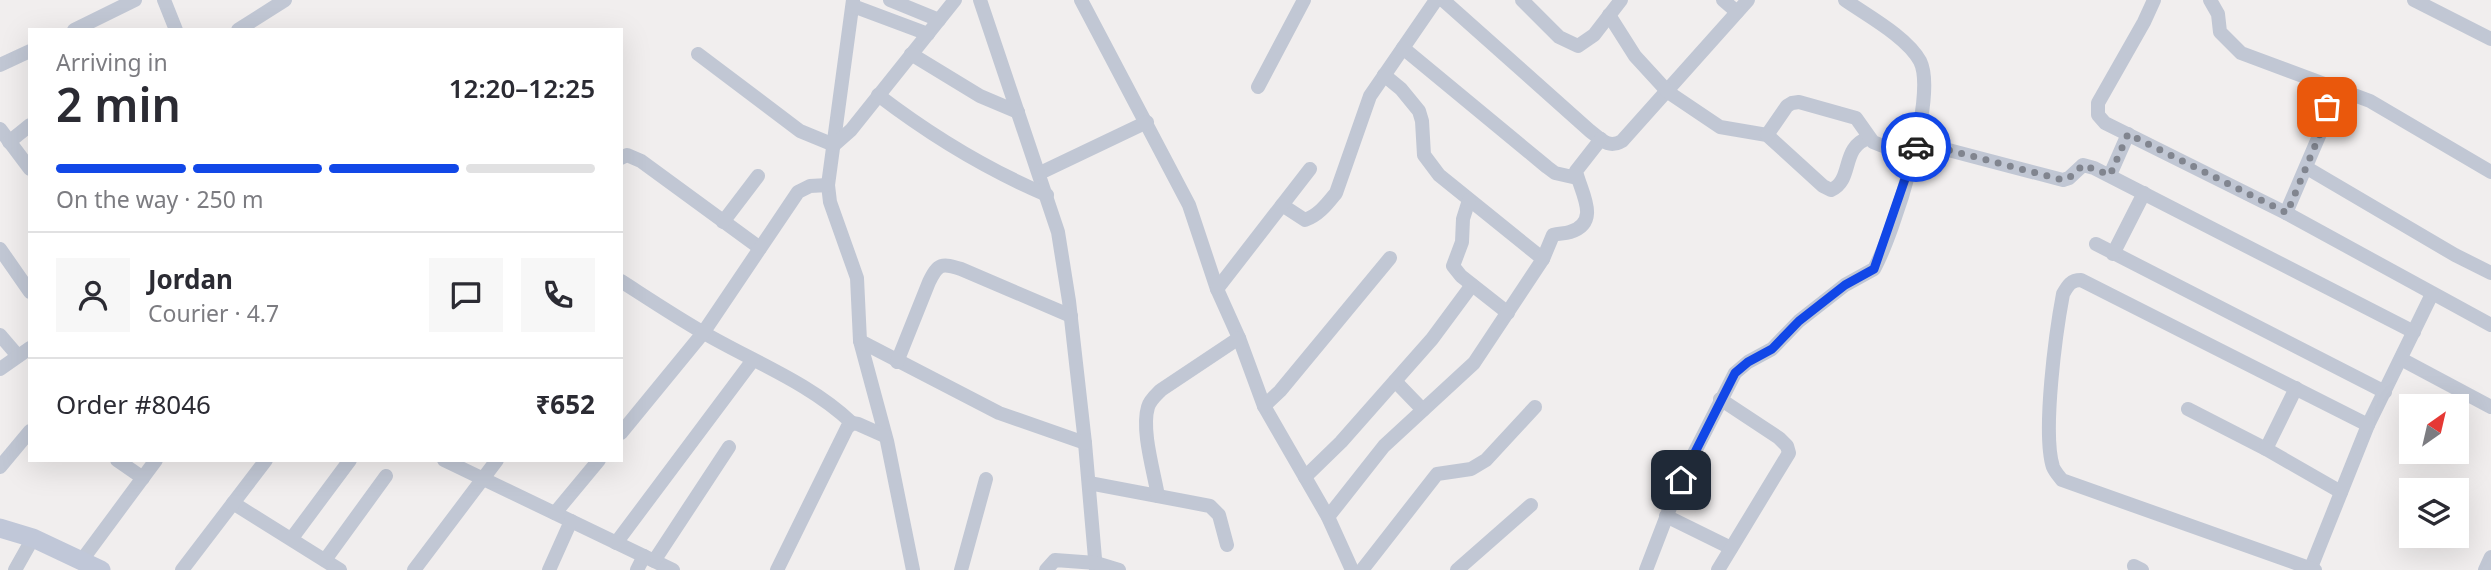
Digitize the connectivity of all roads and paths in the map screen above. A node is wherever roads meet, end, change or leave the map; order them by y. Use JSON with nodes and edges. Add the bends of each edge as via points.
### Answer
{"nodes":[{"id":1,"x":135,"y":0,"type":"edge"},
{"id":2,"x":164,"y":0,"type":"edge"},
{"id":3,"x":285,"y":0,"type":"edge"},
{"id":4,"x":890,"y":0,"type":"edge"},
{"id":5,"x":955,"y":0,"type":"edge"},
{"id":6,"x":980,"y":0,"type":"edge"},
{"id":7,"x":1081,"y":0,"type":"edge"},
{"id":8,"x":1304,"y":0,"type":"edge"},
{"id":9,"x":1436,"y":0,"type":"edge"},
{"id":10,"x":1443,"y":0,"type":"edge"},
{"id":11,"x":1522,"y":0,"type":"edge"},
{"id":12,"x":1621,"y":0,"type":"edge"},
{"id":13,"x":1723,"y":0,"type":"edge"},
{"id":14,"x":1748,"y":0,"type":"edge"},
{"id":15,"x":1845,"y":0,"type":"edge"},
{"id":16,"x":2154,"y":0,"type":"edge"},
{"id":17,"x":2210,"y":0,"type":"edge"},
{"id":18,"x":2414,"y":0,"type":"edge"},
{"id":19,"x":853,"y":3,"type":"edge"},
{"id":20,"x":1737,"y":12,"type":"junction"},
{"id":21,"x":1609,"y":15,"type":"junction"},
{"id":22,"x":939,"y":20,"type":"junction"},
{"id":23,"x":78,"y":28,"type":"edge"},
{"id":24,"x":175,"y":28,"type":"edge"},
{"id":25,"x":241,"y":28,"type":"edge"},
{"id":26,"x":928,"y":34,"type":"junction"},
{"id":27,"x":2491,"y":39,"type":"edge"},
{"id":28,"x":1403,"y":48,"type":"junction"},
{"id":29,"x":28,"y":52,"type":"edge"},
{"id":30,"x":698,"y":54,"type":"dead end"},
{"id":31,"x":911,"y":54,"type":"junction"},
{"id":32,"x":0,"y":65,"type":"edge"},
{"id":33,"x":1384,"y":75,"type":"junction"},
{"id":34,"x":2333,"y":86,"type":"junction"},
{"id":35,"x":1258,"y":87,"type":"dead end"},
{"id":36,"x":1668,"y":92,"type":"junction"},
{"id":37,"x":878,"y":95,"type":"junction"},
{"id":38,"x":1018,"y":112,"type":"junction"},
{"id":39,"x":1147,"y":122,"type":"junction"},
{"id":40,"x":28,"y":127,"type":"edge"},
{"id":41,"x":0,"y":129,"type":"edge"},
{"id":42,"x":2128,"y":134,"type":"junction"},
{"id":43,"x":1767,"y":135,"type":"junction"},
{"id":44,"x":1869,"y":138,"type":"junction"},
{"id":45,"x":1601,"y":139,"type":"junction"},
{"id":46,"x":9,"y":142,"type":"junction"},
{"id":47,"x":1918,"y":142,"type":"junction"},
{"id":48,"x":834,"y":145,"type":"junction"},
{"id":49,"x":623,"y":157,"type":"edge"},
{"id":50,"x":1913,"y":158,"type":"junction"},
{"id":51,"x":28,"y":166,"type":"edge"},
{"id":52,"x":2306,"y":168,"type":"junction"},
{"id":53,"x":1310,"y":169,"type":"dead end"},
{"id":54,"x":2491,"y":172,"type":"edge"},
{"id":55,"x":1040,"y":173,"type":"junction"},
{"id":56,"x":2110,"y":175,"type":"junction"},
{"id":57,"x":758,"y":176,"type":"dead end"},
{"id":58,"x":1577,"y":178,"type":"junction"},
{"id":59,"x":828,"y":185,"type":"junction"},
{"id":60,"x":2144,"y":193,"type":"junction"},
{"id":61,"x":1047,"y":195,"type":"junction"},
{"id":62,"x":1469,"y":200,"type":"junction"},
{"id":63,"x":1282,"y":205,"type":"junction"},
{"id":64,"x":2287,"y":213,"type":"junction"},
{"id":65,"x":723,"y":222,"type":"junction"},
{"id":66,"x":2096,"y":244,"type":"dead end"},
{"id":67,"x":760,"y":248,"type":"junction"},
{"id":68,"x":0,"y":249,"type":"edge"},
{"id":69,"x":2113,"y":254,"type":"junction"},
{"id":70,"x":1390,"y":258,"type":"dead end"},
{"id":71,"x":1543,"y":259,"type":"junction"},
{"id":72,"x":2491,"y":273,"type":"edge"},
{"id":73,"x":623,"y":282,"type":"edge"},
{"id":74,"x":1472,"y":285,"type":"junction"},
{"id":75,"x":28,"y":289,"type":"edge"},
{"id":76,"x":1217,"y":289,"type":"junction"},
{"id":77,"x":2432,"y":294,"type":"junction"},
{"id":78,"x":1508,"y":313,"type":"junction"},
{"id":79,"x":1071,"y":316,"type":"junction"},
{"id":80,"x":2491,"y":325,"type":"edge"},
{"id":81,"x":2414,"y":332,"type":"junction"},
{"id":82,"x":703,"y":333,"type":"junction"},
{"id":83,"x":0,"y":335,"type":"edge"},
{"id":84,"x":1239,"y":338,"type":"junction"},
{"id":85,"x":860,"y":341,"type":"junction"},
{"id":86,"x":24,"y":352,"type":"edge"},
{"id":87,"x":2401,"y":359,"type":"junction"},
{"id":88,"x":753,"y":360,"type":"junction"},
{"id":89,"x":897,"y":362,"type":"junction"},
{"id":90,"x":0,"y":369,"type":"edge"},
{"id":91,"x":1395,"y":381,"type":"junction"},
{"id":92,"x":2296,"y":388,"type":"junction"},
{"id":93,"x":2385,"y":392,"type":"junction"},
{"id":94,"x":1720,"y":400,"type":"junction"},
{"id":95,"x":1264,"y":406,"type":"junction"},
{"id":96,"x":1535,"y":407,"type":"dead end"},
{"id":97,"x":2491,"y":407,"type":"edge"},
{"id":98,"x":2188,"y":409,"type":"dead end"},
{"id":99,"x":1423,"y":410,"type":"junction"},
{"id":100,"x":852,"y":423,"type":"junction"},
{"id":101,"x":2368,"y":425,"type":"junction"},
{"id":102,"x":623,"y":431,"type":"edge"},
{"id":103,"x":28,"y":432,"type":"edge"},
{"id":104,"x":885,"y":436,"type":"junction"},
{"id":105,"x":1085,"y":443,"type":"junction"},
{"id":106,"x":729,"y":447,"type":"dead end"},
{"id":107,"x":2266,"y":449,"type":"junction"},
{"id":108,"x":120,"y":462,"type":"edge"},
{"id":109,"x":155,"y":462,"type":"edge"},
{"id":110,"x":264,"y":462,"type":"edge"},
{"id":111,"x":349,"y":462,"type":"edge"},
{"id":112,"x":449,"y":462,"type":"edge"},
{"id":113,"x":494,"y":462,"type":"edge"},
{"id":114,"x":597,"y":462,"type":"edge"},
{"id":115,"x":0,"y":467,"type":"edge"},
{"id":116,"x":386,"y":476,"type":"dead end"},
{"id":117,"x":482,"y":477,"type":"junction"},
{"id":118,"x":1305,"y":477,"type":"junction"},
{"id":119,"x":143,"y":478,"type":"junction"},
{"id":120,"x":986,"y":479,"type":"dead end"},
{"id":121,"x":1089,"y":483,"type":"junction"},
{"id":122,"x":2341,"y":492,"type":"junction"},
{"id":123,"x":1158,"y":496,"type":"junction"},
{"id":124,"x":233,"y":503,"type":"junction"},
{"id":125,"x":1531,"y":505,"type":"dead end"},
{"id":126,"x":555,"y":513,"type":"junction"},
{"id":127,"x":1666,"y":516,"type":"junction"},
{"id":128,"x":1328,"y":517,"type":"junction"},
{"id":129,"x":571,"y":521,"type":"junction"},
{"id":130,"x":0,"y":527,"type":"edge"},
{"id":131,"x":33,"y":538,"type":"junction"},
{"id":132,"x":292,"y":538,"type":"junction"},
{"id":133,"x":616,"y":542,"type":"junction"},
{"id":134,"x":1227,"y":545,"type":"dead end"},
{"id":135,"x":1731,"y":548,"type":"junction"},
{"id":136,"x":2491,"y":557,"type":"edge"},
{"id":137,"x":649,"y":558,"type":"junction"},
{"id":138,"x":82,"y":560,"type":"junction"},
{"id":139,"x":325,"y":560,"type":"junction"},
{"id":140,"x":1096,"y":566,"type":"edge"},
{"id":141,"x":2312,"y":569,"type":"edge"},
{"id":142,"x":15,"y":570,"type":"edge"},
{"id":143,"x":101,"y":570,"type":"edge"},
{"id":144,"x":181,"y":570,"type":"edge"},
{"id":145,"x":340,"y":570,"type":"edge"},
{"id":146,"x":414,"y":570,"type":"edge"},
{"id":147,"x":549,"y":570,"type":"edge"},
{"id":148,"x":637,"y":570,"type":"edge"},
{"id":149,"x":673,"y":570,"type":"edge"},
{"id":150,"x":777,"y":570,"type":"edge"},
{"id":151,"x":913,"y":570,"type":"edge"},
{"id":152,"x":961,"y":570,"type":"edge"},
{"id":153,"x":1046,"y":570,"type":"edge"},
{"id":154,"x":1119,"y":570,"type":"edge"},
{"id":155,"x":1352,"y":570,"type":"edge"},
{"id":156,"x":1362,"y":570,"type":"edge"},
{"id":157,"x":1457,"y":570,"type":"edge"},
{"id":158,"x":1646,"y":570,"type":"edge"},
{"id":159,"x":1718,"y":570,"type":"edge"},
{"id":160,"x":2485,"y":570,"type":"edge"}],
"edges":[{"from":1,"to":23,"type":"street"},
{"from":2,"to":24,"type":"street"},
{"from":3,"to":25,"type":"street"},
{"from":4,"to":22,"type":"street"},
{"from":5,"to":22,"type":"street"},
{"from":6,"to":38,"type":"street"},
{"from":7,"to":39,"type":"street"},
{"from":8,"to":35,"type":"street"},
{"from":9,"to":28,"type":"street"},
{"from":10,"to":45,"type":"street"},
{"from":11,"to":21,"type":"street","via":[[1559,37],[1578,46],[1594,35]]},
{"from":12,"to":21,"type":"street"},
{"from":13,"to":20,"type":"street"},
{"from":14,"to":20,"type":"street"},
{"from":15,"to":47,"type":"street","via":[[1908,45],[1919,59],[1924,91]]},
{"from":16,"to":42,"type":"street","via":[[2098,103],[2098,115],[2105,123]]},
{"from":17,"to":34,"type":"street","via":[[2218,13],[2220,32],[2241,53]]},
{"from":18,"to":27,"type":"street"},
{"from":19,"to":26,"type":"street"},
{"from":19,"to":48,"type":"street"},
{"from":20,"to":36,"type":"street"},
{"from":21,"to":36,"type":"street","via":[[1635,56]]},
{"from":22,"to":26,"type":"street"},
{"from":26,"to":31,"type":"street"},
{"from":28,"to":33,"type":"street"},
{"from":28,"to":58,"type":"street","via":[[1555,173]]},
{"from":29,"to":32,"type":"street"},
{"from":30,"to":48,"type":"street","via":[[800,131]]},
{"from":31,"to":37,"type":"street"},
{"from":31,"to":38,"type":"street","via":[[980,96]]},
{"from":33,"to":62,"type":"street","via":[[1419,111],[1424,155]]},
{"from":33,"to":63,"type":"street","via":[[1365,107],[1336,193],[1305,220]]},
{"from":34,"to":52,"type":"street"},
{"from":34,"to":54,"type":"street","via":[[2370,101]]},
{"from":36,"to":43,"type":"street","via":[[1720,127]]},
{"from":36,"to":45,"type":"street","via":[[1622,141],[1615,145]]},
{"from":37,"to":48,"type":"street"},
{"from":37,"to":61,"type":"street","via":[[1002,174]]},
{"from":38,"to":55,"type":"street"},
{"from":39,"to":55,"type":"street"},
{"from":39,"to":76,"type":"street","via":[[1189,205]]},
{"from":40,"to":46,"type":"street"},
{"from":41,"to":46,"type":"street"},
{"from":42,"to":56,"type":"street"},
{"from":42,"to":64,"type":"street"},
{"from":43,"to":44,"type":"street","via":[[1787,106],[1799,102],[1856,118]]},
{"from":43,"to":44,"type":"street","via":[[1831,190],[1839,186],[1853,148]]},
{"from":44,"to":50,"type":"street"},
{"from":45,"to":58,"type":"street","via":[[1578,165]]},
{"from":46,"to":51,"type":"street"},
{"from":47,"to":50,"type":"street"},
{"from":47,"to":56,"type":"street","via":[[2055,179],[2069,178],[2083,165]]},
{"from":48,"to":59,"type":"street"},
{"from":49,"to":65,"type":"street","via":[[641,161]]},
{"from":50,"to":94,"type":"street","via":[[1874,269],[1799,321],[1772,349],[1741,366]]},
{"from":52,"to":64,"type":"street"},
{"from":52,"to":72,"type":"street"},
{"from":53,"to":63,"type":"street"},
{"from":55,"to":61,"type":"street"},
{"from":56,"to":60,"type":"street"},
{"from":57,"to":65,"type":"street"},
{"from":58,"to":71,"type":"street","via":[[1587,205],[1586,216],[1572,231],[1553,235]]},
{"from":59,"to":67,"type":"street","via":[[798,192]]},
{"from":59,"to":85,"type":"street","via":[[857,278]]},
{"from":60,"to":69,"type":"street"},
{"from":60,"to":81,"type":"street"},
{"from":61,"to":79,"type":"street","via":[[1058,232]]},
{"from":62,"to":71,"type":"street"},
{"from":62,"to":74,"type":"street","via":[[1453,265]]},
{"from":63,"to":76,"type":"street"},
{"from":64,"to":77,"type":"street"},
{"from":65,"to":67,"type":"street"},
{"from":66,"to":69,"type":"street"},
{"from":67,"to":82,"type":"street"},
{"from":68,"to":75,"type":"street"},
{"from":69,"to":93,"type":"street"},
{"from":70,"to":95,"type":"street"},
{"from":71,"to":78,"type":"street"},
{"from":73,"to":82,"type":"street"},
{"from":74,"to":78,"type":"street"},
{"from":74,"to":91,"type":"street"},
{"from":76,"to":84,"type":"street"},
{"from":77,"to":80,"type":"street"},
{"from":77,"to":81,"type":"street"},
{"from":78,"to":99,"type":"street","via":[[1474,363]]},
{"from":79,"to":89,"type":"street","via":[[949,265],[940,266],[934,270]]},
{"from":79,"to":105,"type":"street"},
{"from":81,"to":87,"type":"street"},
{"from":82,"to":88,"type":"street"},
{"from":82,"to":102,"type":"street"},
{"from":83,"to":86,"type":"street"},
{"from":84,"to":95,"type":"street"},
{"from":84,"to":123,"type":"street","via":[[1151,400],[1147,431]]},
{"from":85,"to":89,"type":"street"},
{"from":85,"to":104,"type":"street"},
{"from":86,"to":90,"type":"street"},
{"from":87,"to":93,"type":"street"},
{"from":87,"to":97,"type":"street"},
{"from":88,"to":100,"type":"street","via":[[834,406]]},
{"from":88,"to":133,"type":"street"},
{"from":89,"to":105,"type":"street","via":[[999,413]]},
{"from":91,"to":99,"type":"street"},
{"from":91,"to":118,"type":"street"},
{"from":92,"to":101,"type":"street"},
{"from":92,"to":107,"type":"street"},
{"from":92,"to":141,"type":"street","via":[[2074,280],[2063,294],[2049,449],[2054,470],[2062,480]]},
{"from":93,"to":101,"type":"street"},
{"from":94,"to":127,"type":"street"},
{"from":94,"to":135,"type":"street","via":[[1779,438],[1789,453]]},
{"from":95,"to":118,"type":"street"},
{"from":96,"to":156,"type":"street","via":[[1486,460],[1471,469],[1437,474]]},
{"from":98,"to":107,"type":"street"},
{"from":99,"to":128,"type":"street","via":[[1384,446]]},
{"from":100,"to":104,"type":"street"},
{"from":100,"to":150,"type":"street"},
{"from":101,"to":122,"type":"street"},
{"from":103,"to":115,"type":"street"},
{"from":104,"to":151,"type":"street"},
{"from":105,"to":121,"type":"street"},
{"from":106,"to":137,"type":"street"},
{"from":107,"to":122,"type":"street"},
{"from":108,"to":119,"type":"street"},
{"from":109,"to":119,"type":"street"},
{"from":110,"to":124,"type":"street"},
{"from":111,"to":132,"type":"street"},
{"from":112,"to":117,"type":"street"},
{"from":113,"to":117,"type":"street"},
{"from":114,"to":126,"type":"street"},
{"from":116,"to":139,"type":"street"},
{"from":117,"to":126,"type":"street"},
{"from":117,"to":146,"type":"street"},
{"from":118,"to":128,"type":"street"},
{"from":119,"to":138,"type":"street"},
{"from":120,"to":152,"type":"street"},
{"from":121,"to":123,"type":"street"},
{"from":121,"to":140,"type":"street"},
{"from":122,"to":141,"type":"street"},
{"from":123,"to":134,"type":"street","via":[[1215,509]]},
{"from":124,"to":132,"type":"street"},
{"from":124,"to":144,"type":"street"},
{"from":125,"to":157,"type":"street"},
{"from":126,"to":129,"type":"street"},
{"from":127,"to":135,"type":"street"},
{"from":127,"to":158,"type":"street"},
{"from":128,"to":155,"type":"street"},
{"from":129,"to":133,"type":"street"},
{"from":129,"to":147,"type":"street"},
{"from":130,"to":131,"type":"street"},
{"from":131,"to":138,"type":"street"},
{"from":131,"to":142,"type":"street"},
{"from":132,"to":139,"type":"street"},
{"from":133,"to":137,"type":"street"},
{"from":135,"to":159,"type":"street"},
{"from":136,"to":160,"type":"street"},
{"from":137,"to":148,"type":"street"},
{"from":137,"to":149,"type":"street"},
{"from":138,"to":143,"type":"street"},
{"from":139,"to":145,"type":"street"},
{"from":140,"to":153,"type":"street","via":[[1055,560]]},
{"from":140,"to":154,"type":"street"}]}
